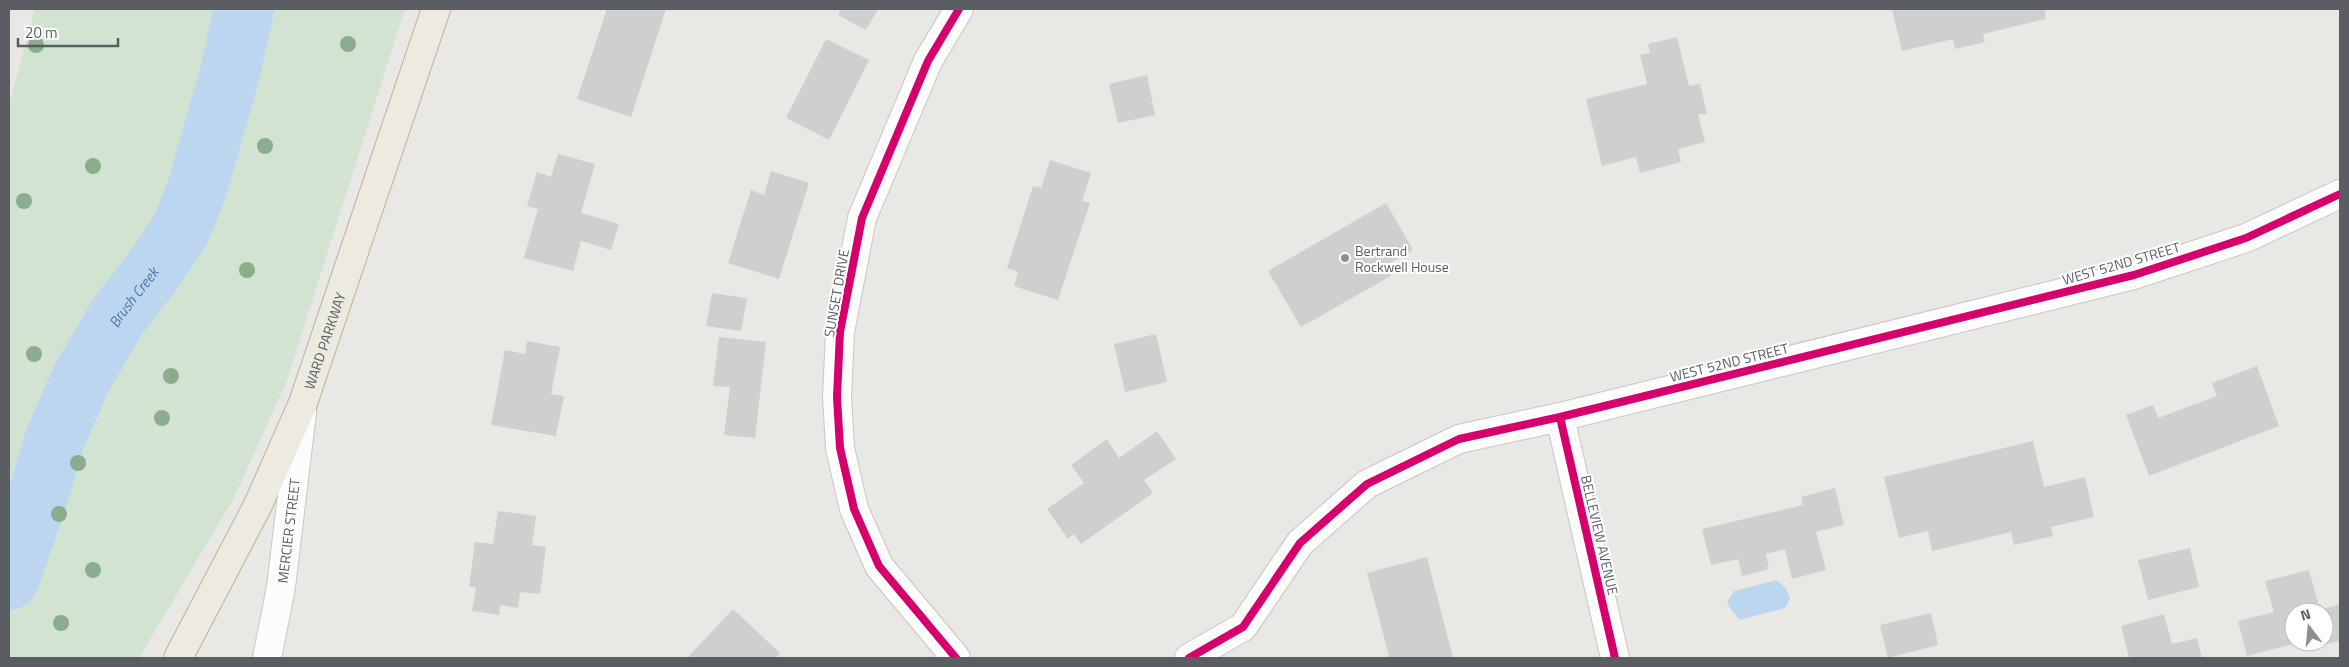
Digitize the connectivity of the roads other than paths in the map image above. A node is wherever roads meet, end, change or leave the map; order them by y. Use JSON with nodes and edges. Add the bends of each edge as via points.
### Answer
{"nodes":[{"id":1,"x":436,"y":9,"type":"edge"},
{"id":2,"x":959,"y":9,"type":"edge"},
{"id":3,"x":2340,"y":194,"type":"edge"},
{"id":4,"x":303,"y":404,"type":"junction"},
{"id":5,"x":1560,"y":417,"type":"junction"},
{"id":6,"x":1243,"y":627,"type":"junction"},
{"id":7,"x":178,"y":658,"type":"edge"},
{"id":8,"x":266,"y":658,"type":"edge"},
{"id":9,"x":956,"y":658,"type":"edge"},
{"id":10,"x":1189,"y":658,"type":"edge"},
{"id":11,"x":1226,"y":658,"type":"edge"},
{"id":12,"x":1615,"y":658,"type":"edge"}],
"edges":[{"from":1,"to":4,"type":"highway","name":"WARD PARKWAY"},
{"from":2,"to":9,"type":"street","name":"SUNSET DRIVE","via":[[928,61],[862,218],[840,332],[837,397],[840,448],[854,509],[879,566]]},
{"from":3,"to":5,"type":"street","name":"WEST 52ND STREET","via":[[2246,238],[2134,275]]},
{"from":4,"to":7,"type":"highway","name":"WARD PARKWAY","via":[[258,505]]},
{"from":4,"to":8,"type":"street","name":"MERCIER STREET","via":[[281,587]]},
{"from":5,"to":6,"type":"street","name":"WEST 52ND STREET","via":[[1459,439],[1367,484],[1300,543]]},
{"from":5,"to":12,"type":"street","name":"BELLEVIEW AVENUE"},
{"from":6,"to":10,"type":"street","name":"WEST 52ND STREET"},
{"from":6,"to":11,"type":"street"}]}
